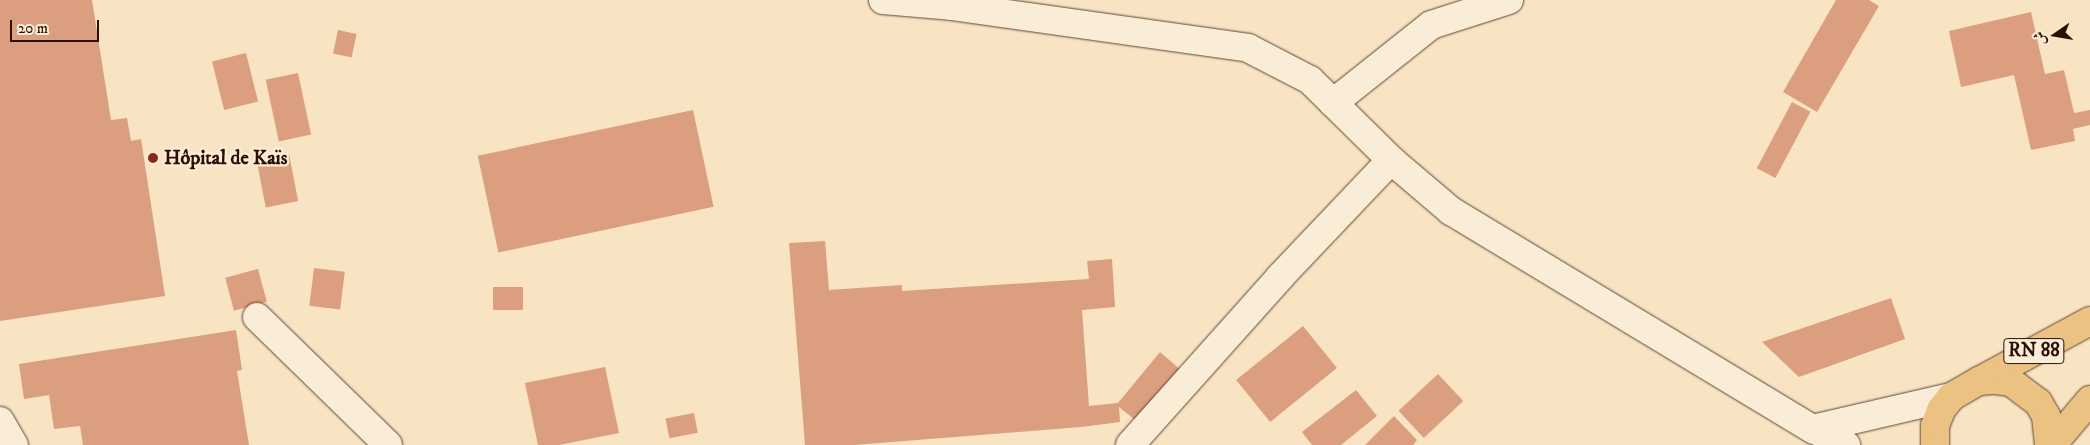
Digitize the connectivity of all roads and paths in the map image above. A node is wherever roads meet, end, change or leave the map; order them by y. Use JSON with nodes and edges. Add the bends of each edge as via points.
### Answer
{"nodes":[{"id":1,"x":883,"y":0,"type":"edge"},
{"id":2,"x":1509,"y":0,"type":"edge"},
{"id":3,"x":1333,"y":103,"type":"junction"},
{"id":4,"x":1391,"y":160,"type":"junction"},
{"id":5,"x":257,"y":317,"type":"dead end"},
{"id":6,"x":2090,"y":321,"type":"edge"},
{"id":7,"x":1979,"y":381,"type":"junction"},
{"id":8,"x":1951,"y":397,"type":"junction"},
{"id":9,"x":2090,"y":400,"type":"edge"},
{"id":10,"x":0,"y":422,"type":"edge"},
{"id":11,"x":1813,"y":429,"type":"junction"},
{"id":12,"x":14,"y":445,"type":"edge"},
{"id":13,"x":388,"y":445,"type":"edge"},
{"id":14,"x":1130,"y":445,"type":"edge"},
{"id":15,"x":1846,"y":445,"type":"edge"},
{"id":16,"x":1935,"y":445,"type":"edge"},
{"id":17,"x":2050,"y":445,"type":"edge"}],
"edges":[{"from":1,"to":3,"type":"street","via":[[952,6],[1248,48],[1310,80]]},
{"from":2,"to":3,"type":"street","via":[[1431,25]]},
{"from":3,"to":4,"type":"street"},
{"from":4,"to":11,"type":"street","via":[[1451,211]]},
{"from":4,"to":14,"type":"street","via":[[1280,277]]},
{"from":5,"to":13,"type":"street"},
{"from":6,"to":7,"type":"main road","number":"RN 88"},
{"from":7,"to":8,"type":"main road"},
{"from":7,"to":17,"type":"main road","via":[[2011,382],[2026,390],[2046,416]]},
{"from":8,"to":11,"type":"street"},
{"from":8,"to":16,"type":"main road","via":[[1936,426]]},
{"from":9,"to":17,"type":"main road"},
{"from":10,"to":12,"type":"street"},
{"from":11,"to":15,"type":"street"}]}
